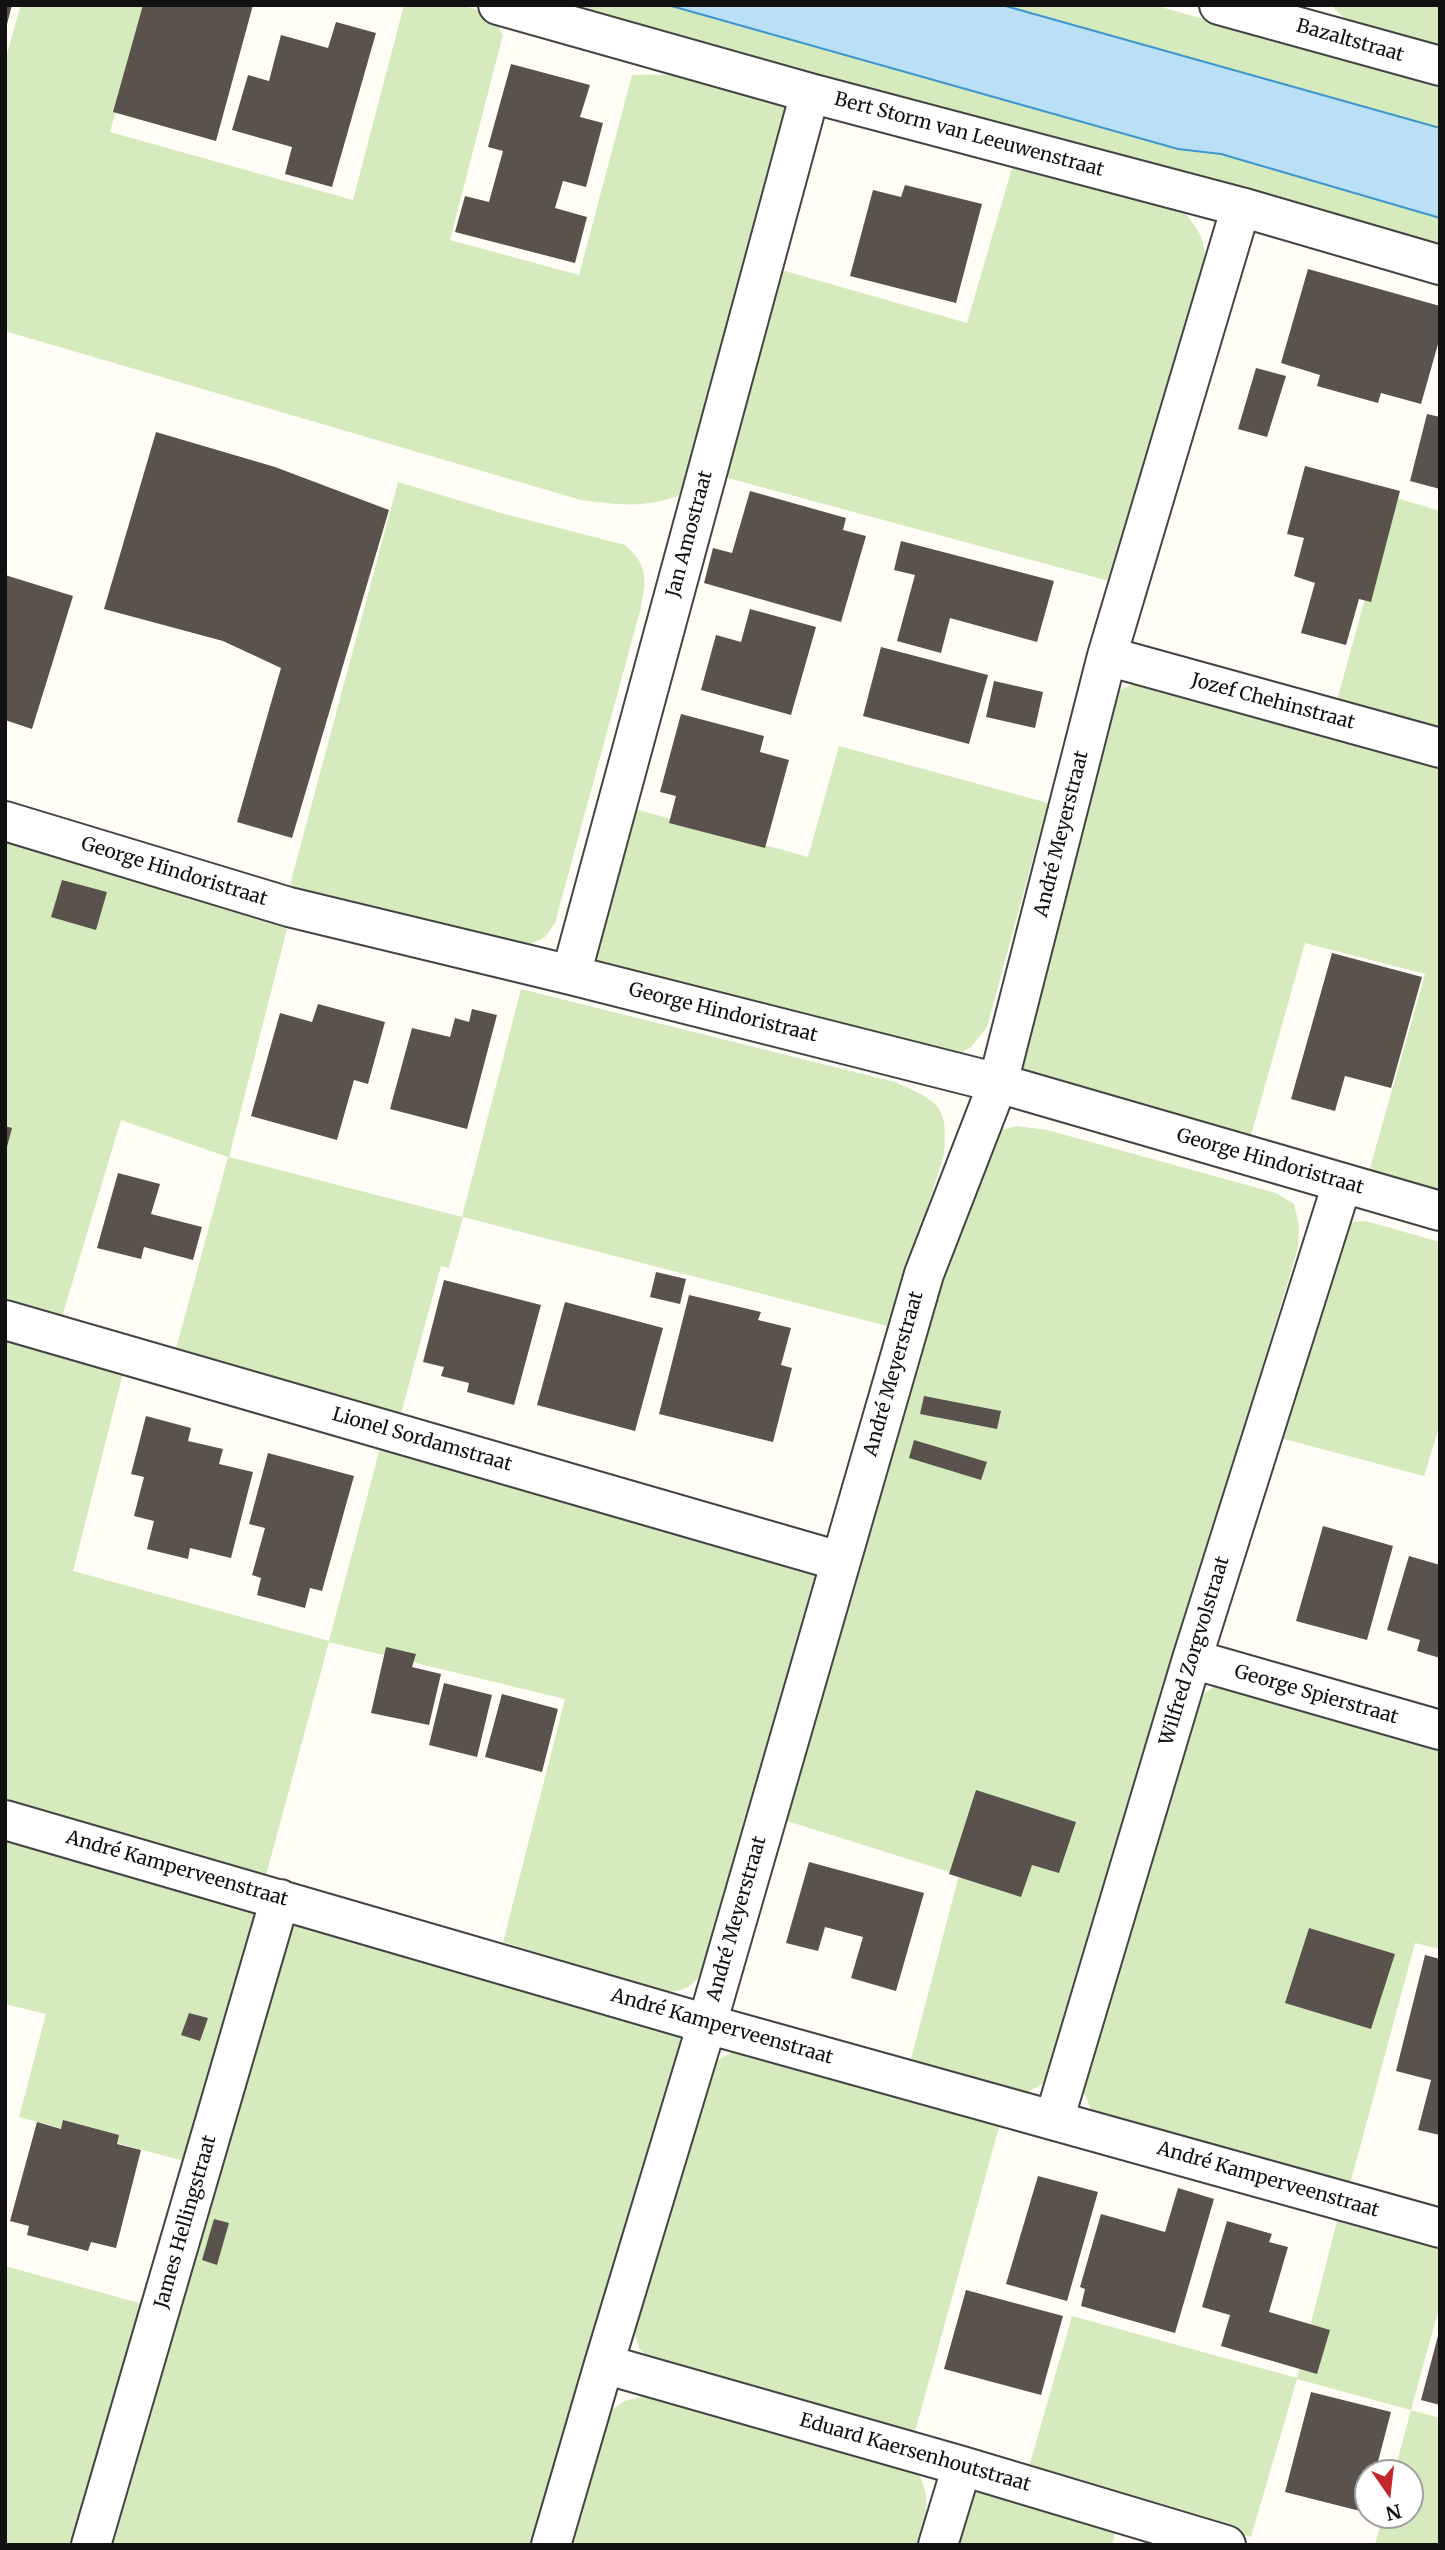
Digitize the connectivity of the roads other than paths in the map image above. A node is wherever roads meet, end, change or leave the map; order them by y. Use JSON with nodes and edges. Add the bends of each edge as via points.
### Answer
{"nodes":[{"id":1,"x":498,"y":5,"type":"edge"},
{"id":2,"x":1219,"y":5,"type":"edge"},
{"id":3,"x":1295,"y":15,"type":"edge"},
{"id":4,"x":1440,"y":66,"type":"edge"},
{"id":5,"x":810,"y":93,"type":"junction"},
{"id":6,"x":1241,"y":206,"type":"junction"},
{"id":7,"x":1440,"y":265,"type":"edge"},
{"id":8,"x":1107,"y":656,"type":"junction"},
{"id":9,"x":1440,"y":748,"type":"edge"},
{"id":10,"x":5,"y":821,"type":"edge"},
{"id":11,"x":571,"y":975,"type":"junction"},
{"id":12,"x":999,"y":1083,"type":"junction"},
{"id":13,"x":1342,"y":1184,"type":"junction"},
{"id":14,"x":1440,"y":1211,"type":"edge"},
{"id":15,"x":5,"y":1320,"type":"edge"},
{"id":16,"x":839,"y":1561,"type":"junction"},
{"id":17,"x":1192,"y":1659,"type":"junction"},
{"id":18,"x":1440,"y":1730,"type":"edge"},
{"id":19,"x":5,"y":1821,"type":"edge"},
{"id":20,"x":280,"y":1899,"type":"junction"},
{"id":21,"x":708,"y":2024,"type":"junction"},
{"id":22,"x":1054,"y":2120,"type":"junction"},
{"id":23,"x":1440,"y":2228,"type":"edge"},
{"id":24,"x":604,"y":2364,"type":"junction"},
{"id":25,"x":962,"y":2466,"type":"junction"},
{"id":26,"x":91,"y":2545,"type":"edge"},
{"id":27,"x":551,"y":2545,"type":"edge"},
{"id":28,"x":938,"y":2545,"type":"edge"},
{"id":29,"x":1226,"y":2545,"type":"edge"}],
"edges":[{"from":1,"to":5,"type":"street","name":"Bert Storm van Leeuwenstraat"},
{"from":2,"to":3,"type":"street","name":"Bazaltstraat"},
{"from":3,"to":4,"type":"street","name":"Bazaltstraat"},
{"from":5,"to":6,"type":"street","name":"Bert Storm van Leeuwenstraat"},
{"from":5,"to":11,"type":"street","name":"Jan Amostraat"},
{"from":6,"to":7,"type":"street","name":"Bert Storm van Leeuwenstraat"},
{"from":6,"to":8,"type":"street","name":"André Meyerstraat"},
{"from":8,"to":9,"type":"street","name":"Jozef Chehinstraat"},
{"from":8,"to":12,"type":"street","name":"André Meyerstraat"},
{"from":10,"to":11,"type":"street","name":"George Hindoristraat","via":[[289,907]]},
{"from":11,"to":12,"type":"street","name":"George Hindoristraat"},
{"from":12,"to":13,"type":"street","name":"George Hindoristraat"},
{"from":12,"to":16,"type":"street","name":"André Meyerstraat","via":[[924,1274]]},
{"from":13,"to":14,"type":"street","name":"George Hindoristraat"},
{"from":13,"to":17,"type":"street","name":"Wilfred Zorgvolstraat"},
{"from":15,"to":16,"type":"street","name":"Lionel Sordamstraat"},
{"from":16,"to":21,"type":"street","name":"André Meyerstraat"},
{"from":17,"to":18,"type":"street","name":"George Spierstraat"},
{"from":17,"to":22,"type":"street","name":"Wilfred Zorgvolstraat"},
{"from":19,"to":20,"type":"street","name":"André Kamperveenstraat"},
{"from":20,"to":21,"type":"street","name":"André Kamperveenstraat"},
{"from":20,"to":26,"type":"street","name":"James Hellingstraat"},
{"from":21,"to":22,"type":"street","name":"André Kamperveenstraat"},
{"from":21,"to":24,"type":"street","name":"André Meyerstraat"},
{"from":22,"to":23,"type":"street","name":"André Kamperveenstraat"},
{"from":24,"to":25,"type":"street","name":"Eduard Kaersenhoutstraat"},
{"from":24,"to":27,"type":"street","name":"André Meyerstraat"},
{"from":25,"to":28,"type":"street"},
{"from":25,"to":29,"type":"street","name":"Eduard Kaersenhoutstraat"}]}
